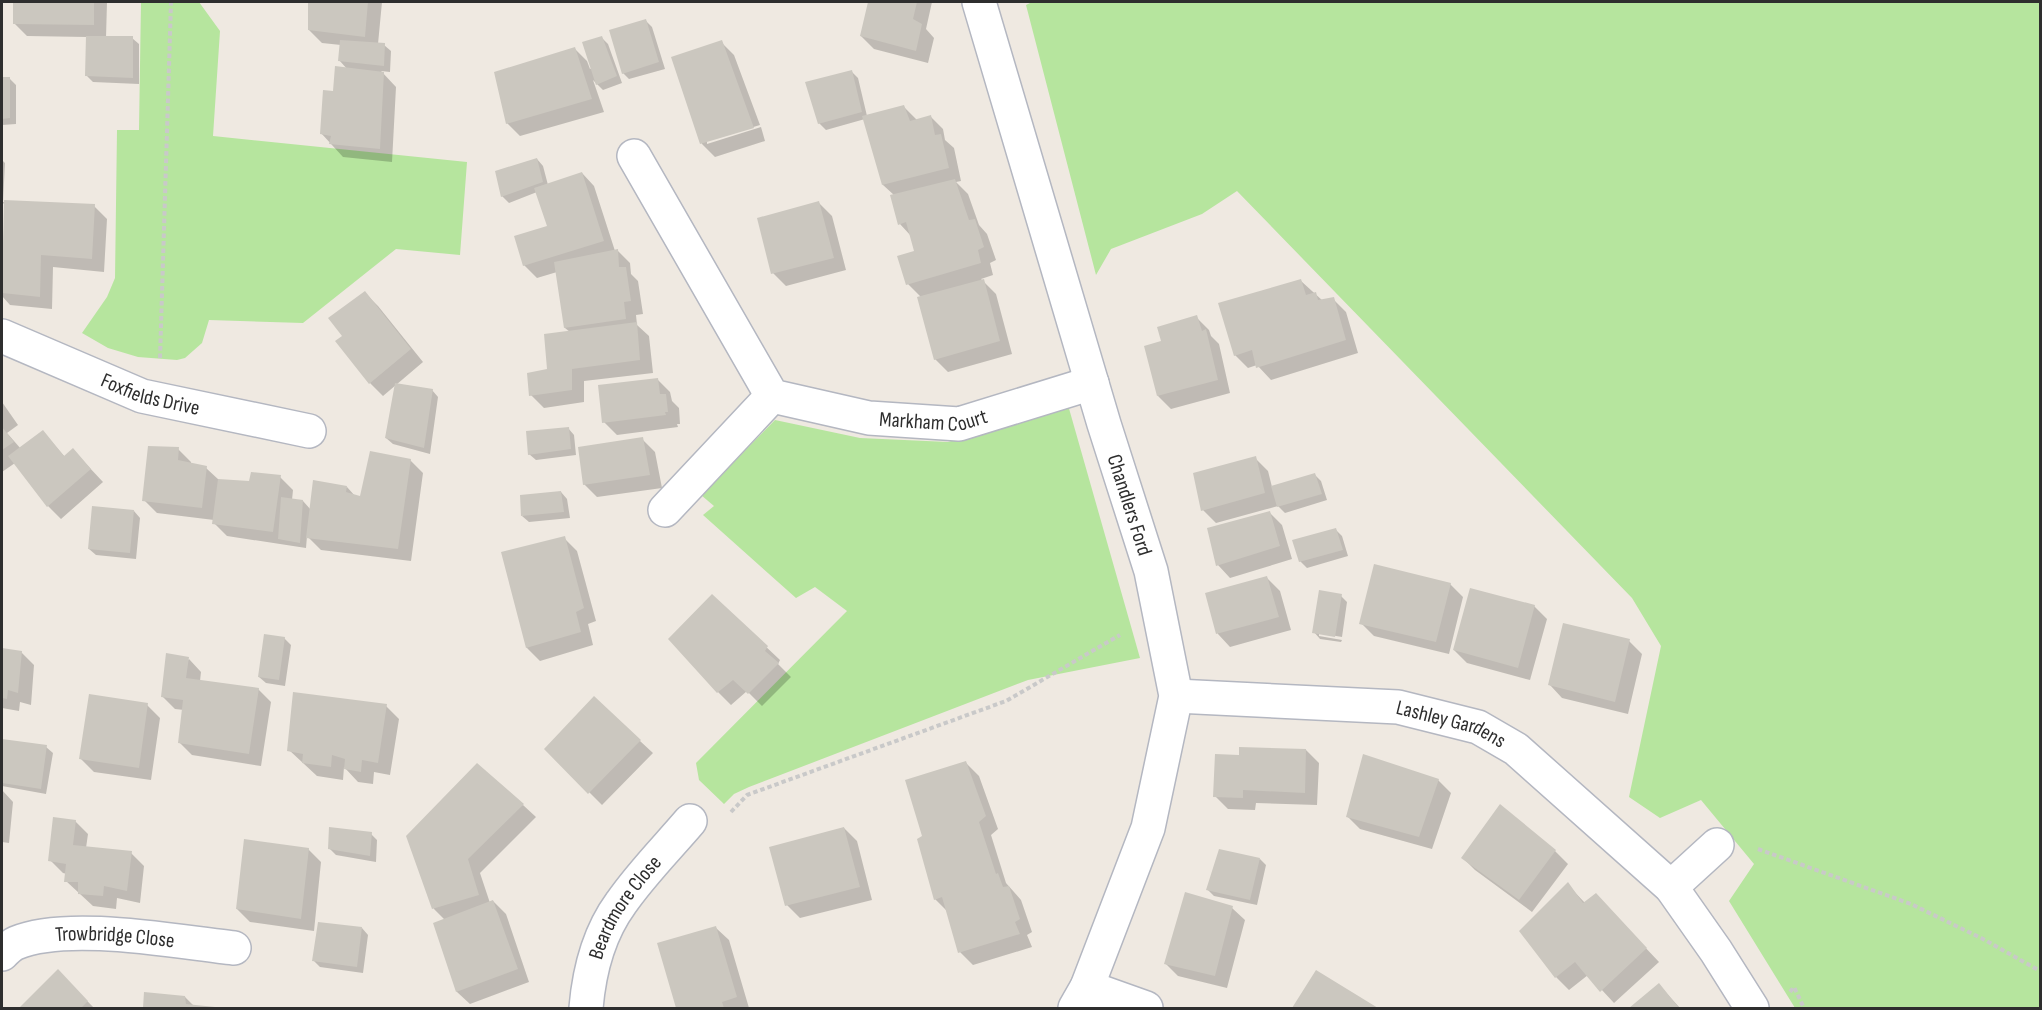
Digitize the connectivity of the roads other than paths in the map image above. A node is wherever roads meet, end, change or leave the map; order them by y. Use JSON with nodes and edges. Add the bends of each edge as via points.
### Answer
{"nodes":[{"id":1,"x":979,"y":2,"type":"edge"},
{"id":2,"x":634,"y":156,"type":"dead end"},
{"id":3,"x":2,"y":336,"type":"edge"},
{"id":4,"x":1092,"y":383,"type":"junction"},
{"id":5,"x":772,"y":396,"type":"junction"},
{"id":6,"x":309,"y":431,"type":"dead end"},
{"id":7,"x":665,"y":510,"type":"dead end"},
{"id":8,"x":1176,"y":696,"type":"junction"},
{"id":9,"x":690,"y":821,"type":"road end"},
{"id":10,"x":1718,"y":845,"type":"road end"},
{"id":11,"x":1671,"y":887,"type":"junction"},
{"id":12,"x":234,"y":948,"type":"dead end"},
{"id":13,"x":2,"y":954,"type":"edge"},
{"id":14,"x":1081,"y":998,"type":"edge"},
{"id":15,"x":586,"y":1008,"type":"edge"},
{"id":16,"x":1146,"y":1008,"type":"edge"},
{"id":17,"x":1752,"y":1008,"type":"edge"}],
"edges":[{"from":1,"to":4,"type":"street","name":"Chandlers Ford"},
{"from":2,"to":5,"type":"street"},
{"from":3,"to":6,"type":"street","name":"Foxfields Drive","via":[[142,396]]},
{"from":4,"to":5,"type":"street","name":"Markham Court","via":[[959,424],[869,418]]},
{"from":4,"to":8,"type":"street","name":"Chandlers Ford","via":[[1151,571]]},
{"from":5,"to":7,"type":"street"},
{"from":8,"to":11,"type":"street","name":"Lashley Gardens","via":[[1398,707],[1479,727],[1516,749]]},
{"from":8,"to":14,"type":"street","name":"Chandlers Ford","via":[[1148,828]]},
{"from":9,"to":15,"type":"street","name":"Beardmore Close","via":[[620,904],[598,948]]},
{"from":10,"to":11,"type":"street"},
{"from":11,"to":17,"type":"street","name":"Lashley Gardens"},
{"from":12,"to":13,"type":"street","name":"Trowbridge Close","via":[[108,934],[50,934],[15,943]]},
{"from":14,"to":16,"type":"street"}]}
